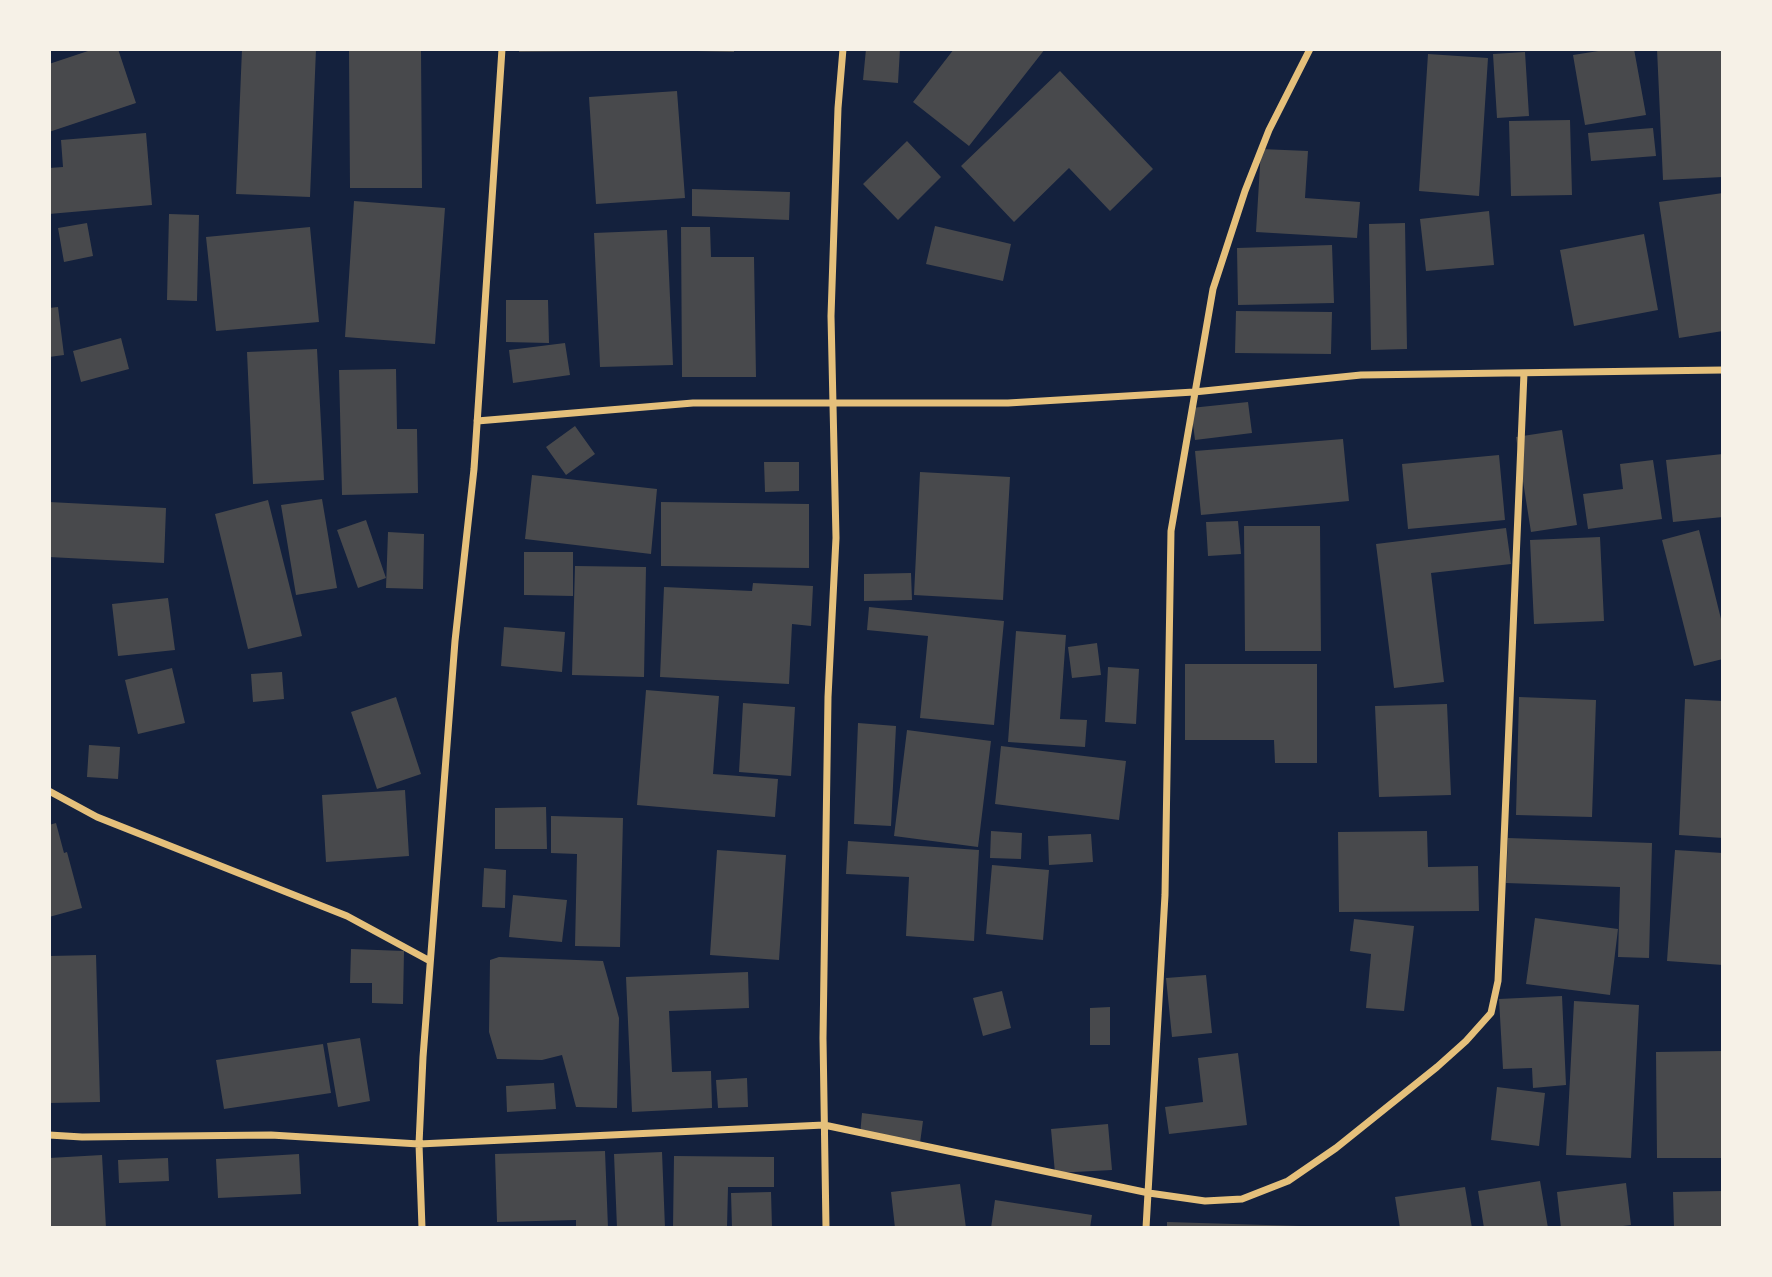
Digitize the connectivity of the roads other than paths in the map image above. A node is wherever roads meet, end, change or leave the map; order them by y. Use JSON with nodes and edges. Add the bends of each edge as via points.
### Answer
{"nodes":[{"id":1,"x":502,"y":49,"type":"edge"},
{"id":2,"x":844,"y":49,"type":"edge"},
{"id":3,"x":1310,"y":49,"type":"edge"},
{"id":4,"x":1723,"y":369,"type":"edge"},
{"id":5,"x":1524,"y":373,"type":"junction"},
{"id":6,"x":1194,"y":392,"type":"junction"},
{"id":7,"x":833,"y":402,"type":"junction"},
{"id":8,"x":477,"y":421,"type":"junction"},
{"id":9,"x":49,"y":791,"type":"edge"},
{"id":10,"x":430,"y":961,"type":"junction"},
{"id":11,"x":824,"y":1125,"type":"junction"},
{"id":12,"x":49,"y":1135,"type":"edge"},
{"id":13,"x":419,"y":1144,"type":"junction"},
{"id":14,"x":1149,"y":1194,"type":"junction"},
{"id":15,"x":422,"y":1228,"type":"edge"},
{"id":16,"x":826,"y":1228,"type":"edge"},
{"id":17,"x":1146,"y":1228,"type":"edge"}],
"edges":[{"from":1,"to":8,"type":"street"},
{"from":2,"to":7,"type":"street","via":[[834,215]]},
{"from":3,"to":6,"type":"street","via":[[1269,130],[1245,191],[1213,289]]},
{"from":4,"to":5,"type":"street"},
{"from":5,"to":6,"type":"street","via":[[1361,375]]},
{"from":5,"to":14,"type":"street","via":[[1499,981],[1491,1013],[1437,1067],[1289,1181],[1242,1199],[1205,1201]]},
{"from":6,"to":7,"type":"street","via":[[1008,402]]},
{"from":6,"to":14,"type":"street","via":[[1171,531],[1165,895]]},
{"from":7,"to":8,"type":"street","via":[[693,403]]},
{"from":7,"to":11,"type":"street","via":[[836,538],[828,697]]},
{"from":8,"to":10,"type":"street"},
{"from":9,"to":10,"type":"street","via":[[97,817],[347,916]]},
{"from":10,"to":13,"type":"street"},
{"from":11,"to":13,"type":"street"},
{"from":11,"to":14,"type":"street"},
{"from":11,"to":16,"type":"street"},
{"from":12,"to":13,"type":"street","via":[[271,1135]]},
{"from":13,"to":15,"type":"street"},
{"from":14,"to":17,"type":"street"}]}
